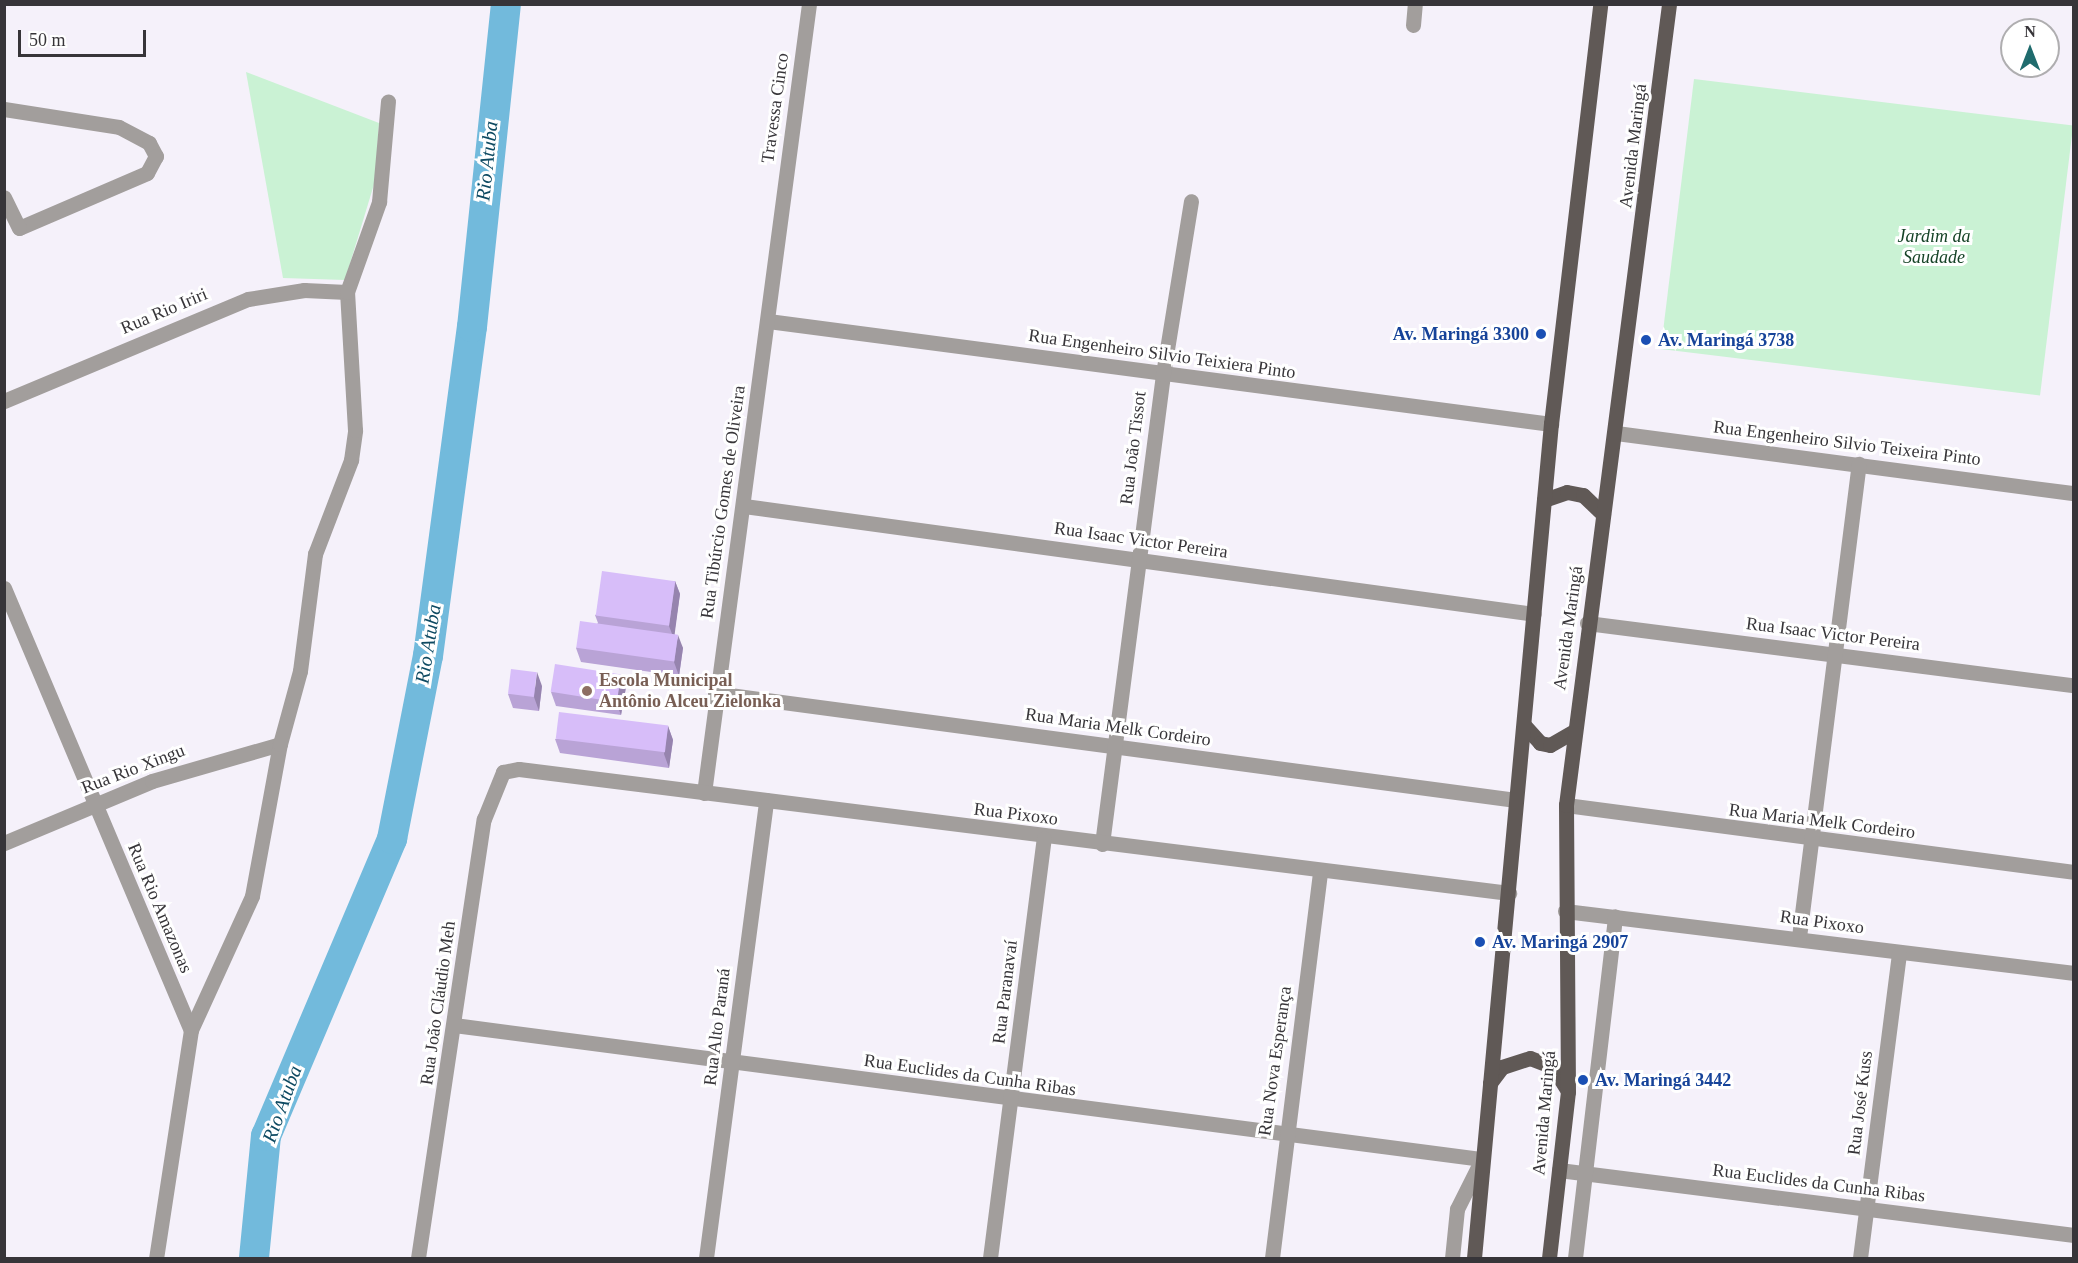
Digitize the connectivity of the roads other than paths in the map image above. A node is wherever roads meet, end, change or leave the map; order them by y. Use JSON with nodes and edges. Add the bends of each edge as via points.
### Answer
{"nodes":[{"id":1,"x":809,"y":4,"type":"edge"},
{"id":2,"x":1415,"y":4,"type":"edge"},
{"id":3,"x":1600,"y":4,"type":"edge"},
{"id":4,"x":1669,"y":4,"type":"edge"},
{"id":5,"x":1413,"y":25,"type":"dead end"},
{"id":6,"x":388,"y":101,"type":"dead end"},
{"id":7,"x":4,"y":109,"type":"edge"},
{"id":8,"x":4,"y":196,"type":"edge"},
{"id":9,"x":1191,"y":201,"type":"dead end"},
{"id":10,"x":780,"y":217,"type":"joint"},
{"id":11,"x":348,"y":292,"type":"junction"},
{"id":12,"x":768,"y":321,"type":"junction"},
{"id":13,"x":1163,"y":374,"type":"junction"},
{"id":14,"x":4,"y":400,"type":"edge"},
{"id":15,"x":1551,"y":424,"type":"junction"},
{"id":16,"x":1616,"y":433,"type":"junction"},
{"id":17,"x":1859,"y":464,"type":"junction"},
{"id":18,"x":2073,"y":493,"type":"edge"},
{"id":19,"x":1544,"y":500,"type":"junction"},
{"id":20,"x":744,"y":506,"type":"junction"},
{"id":21,"x":1604,"y":514,"type":"junction"},
{"id":22,"x":1139,"y":559,"type":"junction"},
{"id":23,"x":4,"y":588,"type":"edge"},
{"id":24,"x":1534,"y":614,"type":"junction"},
{"id":25,"x":1587,"y":623,"type":"junction"},
{"id":26,"x":1835,"y":654,"type":"junction"},
{"id":27,"x":2073,"y":685,"type":"edge"},
{"id":28,"x":715,"y":693,"type":"junction"},
{"id":29,"x":1524,"y":725,"type":"junction"},
{"id":30,"x":1574,"y":731,"type":"junction"},
{"id":31,"x":280,"y":744,"type":"junction"},
{"id":32,"x":1112,"y":746,"type":"junction"},
{"id":33,"x":519,"y":769,"type":"joint"},
{"id":34,"x":704,"y":792,"type":"junction"},
{"id":35,"x":766,"y":800,"type":"junction"},
{"id":36,"x":1516,"y":800,"type":"junction"},
{"id":37,"x":95,"y":804,"type":"junction"},
{"id":38,"x":1566,"y":805,"type":"junction"},
{"id":39,"x":1044,"y":838,"type":"junction"},
{"id":40,"x":1810,"y":840,"type":"junction"},
{"id":41,"x":4,"y":843,"type":"edge"},
{"id":42,"x":1102,"y":844,"type":"junction"},
{"id":43,"x":1320,"y":870,"type":"junction"},
{"id":44,"x":2073,"y":872,"type":"edge"},
{"id":45,"x":1509,"y":893,"type":"junction"},
{"id":46,"x":1565,"y":911,"type":"junction"},
{"id":47,"x":1615,"y":916,"type":"junction"},
{"id":48,"x":1799,"y":937,"type":"junction"},
{"id":49,"x":1899,"y":954,"type":"junction"},
{"id":50,"x":2073,"y":974,"type":"edge"},
{"id":51,"x":454,"y":1025,"type":"junction"},
{"id":52,"x":190,"y":1030,"type":"junction"},
{"id":53,"x":732,"y":1063,"type":"junction"},
{"id":54,"x":1487,"y":1092,"type":"junction"},
{"id":55,"x":1568,"y":1092,"type":"junction"},
{"id":56,"x":1011,"y":1100,"type":"junction"},
{"id":57,"x":1284,"y":1137,"type":"junction"},
{"id":58,"x":1482,"y":1159,"type":"junction"},
{"id":59,"x":1559,"y":1170,"type":"junction"},
{"id":60,"x":1585,"y":1173,"type":"junction"},
{"id":61,"x":1866,"y":1208,"type":"junction"},
{"id":62,"x":2073,"y":1235,"type":"edge"},
{"id":63,"x":156,"y":1258,"type":"edge"},
{"id":64,"x":418,"y":1258,"type":"edge"},
{"id":65,"x":706,"y":1258,"type":"edge"},
{"id":66,"x":990,"y":1258,"type":"edge"},
{"id":67,"x":1272,"y":1258,"type":"edge"},
{"id":68,"x":1452,"y":1258,"type":"edge"},
{"id":69,"x":1474,"y":1258,"type":"edge"},
{"id":70,"x":1549,"y":1258,"type":"edge"},
{"id":71,"x":1575,"y":1258,"type":"edge"},
{"id":72,"x":1860,"y":1258,"type":"edge"}],
"edges":[{"from":1,"to":10,"type":"street","name":"Travessa Cinco"},
{"from":2,"to":5,"type":"street"},
{"from":3,"to":15,"type":"main road","name":"Avenida Maringá"},
{"from":4,"to":16,"type":"main road","name":"Avenida Maringá"},
{"from":6,"to":11,"type":"street","via":[[379,202]]},
{"from":7,"to":8,"type":"street","via":[[119,127],[149,143],[156,156],[147,173],[19,228]]},
{"from":9,"to":13,"type":"street","name":"Rua João Tissot"},
{"from":10,"to":12,"type":"street","name":"Rua Tibúrcio Gomes de Oliveira"},
{"from":11,"to":14,"type":"street","name":"Rua Rio Iriri","via":[[304,290],[248,299]]},
{"from":11,"to":31,"type":"street","via":[[354,445],[315,554],[296,693]]},
{"from":12,"to":13,"type":"street","name":"Rua Engenheiro Silvio Teixiera Pinto"},
{"from":12,"to":20,"type":"street","name":"Rua Tibúrcio Gomes de Oliveira"},
{"from":13,"to":15,"type":"street","name":"Rua Engenheiro Silvio Teixiera Pinto"},
{"from":13,"to":22,"type":"street","name":"Rua João Tissot"},
{"from":15,"to":19,"type":"main road","name":"Avenida Maringá"},
{"from":16,"to":17,"type":"street","name":"Rua Engenheiro Silvio Teixeira Pinto"},
{"from":16,"to":21,"type":"main road","name":"Avenida Maringá"},
{"from":17,"to":18,"type":"street","name":"Rua Engenheiro Silvio Teixeira Pinto"},
{"from":17,"to":26,"type":"street"},
{"from":19,"to":21,"type":"main road","via":[[1567,492],[1583,495]]},
{"from":19,"to":24,"type":"main road","name":"Avenida Maringá"},
{"from":20,"to":22,"type":"street","name":"Rua Isaac Victor Pereira"},
{"from":20,"to":28,"type":"street","name":"Rua Tibúrcio Gomes de Oliveira"},
{"from":21,"to":25,"type":"main road","name":"Avenida Maringá"},
{"from":22,"to":24,"type":"street","name":"Rua Isaac Victor Pereira"},
{"from":22,"to":32,"type":"street","name":"Rua João Tissot"},
{"from":23,"to":37,"type":"street","name":"Rua Rio Amazonas"},
{"from":24,"to":29,"type":"main road","name":"Avenida Maringá"},
{"from":25,"to":26,"type":"street","name":"Rua Isaac Victor Pereira"},
{"from":25,"to":30,"type":"main road","name":"Avenida Maringá"},
{"from":26,"to":27,"type":"street","name":"Rua Isaac Victor Pereira"},
{"from":26,"to":40,"type":"street"},
{"from":28,"to":32,"type":"street","name":"Rua Maria Melk Cordeiro"},
{"from":28,"to":34,"type":"street","name":"Rua Tibúrcio Gomes de Oliveira"},
{"from":29,"to":30,"type":"main road","via":[[1540,742],[1550,745]]},
{"from":29,"to":36,"type":"main road","name":"Avenida Maringá"},
{"from":30,"to":38,"type":"main road","name":"Avenida Maringá"},
{"from":31,"to":37,"type":"street","name":"Rua Rio Xingu","via":[[198,765]]},
{"from":31,"to":52,"type":"street","via":[[252,896]]},
{"from":32,"to":36,"type":"street","name":"Rua Maria Melk Cordeiro"},
{"from":32,"to":42,"type":"street","name":"Rua João Tissot"},
{"from":33,"to":34,"type":"street","name":"Rua Pixoxo"},
{"from":33,"to":51,"type":"street","name":"Rua João Cláudio Meh","via":[[503,772],[494,786],[484,819]]},
{"from":34,"to":35,"type":"street","name":"Rua Pixoxo"},
{"from":35,"to":39,"type":"street","name":"Rua Pixoxo"},
{"from":35,"to":53,"type":"street","name":"Rua Alto Paraná"},
{"from":36,"to":45,"type":"main road","name":"Avenida Maringá"},
{"from":37,"to":41,"type":"street","name":"Rua Rio Xingu"},
{"from":37,"to":52,"type":"street","name":"Rua Rio Amazonas"},
{"from":38,"to":40,"type":"street","name":"Rua Maria Melk Cordeiro"},
{"from":38,"to":46,"type":"main road","name":"Avenida Maringá"},
{"from":39,"to":42,"type":"street","name":"Rua Pixoxo"},
{"from":39,"to":56,"type":"street","name":"Rua Paranavaí"},
{"from":40,"to":44,"type":"street","name":"Rua Maria Melk Cordeiro"},
{"from":40,"to":48,"type":"street"},
{"from":42,"to":43,"type":"street","name":"Rua Pixoxo"},
{"from":43,"to":45,"type":"street","name":"Rua Pixoxo"},
{"from":43,"to":57,"type":"street","name":"Rua Nova Esperança"},
{"from":45,"to":54,"type":"main road","name":"Avenida Maringá"},
{"from":46,"to":47,"type":"street","name":"Rua Pixoxo"},
{"from":46,"to":55,"type":"main road","name":"Avenida Maringá"},
{"from":47,"to":48,"type":"street","name":"Rua Pixoxo"},
{"from":47,"to":60,"type":"street"},
{"from":48,"to":49,"type":"street","name":"Rua Pixoxo"},
{"from":49,"to":50,"type":"street","name":"Rua Pixoxo"},
{"from":49,"to":61,"type":"street","name":"Rua José Kuss"},
{"from":51,"to":53,"type":"street","name":"Rua Euclides da Cunha Ribas"},
{"from":51,"to":64,"type":"street","name":"Rua João Cláudio Meh"},
{"from":52,"to":63,"type":"street"},
{"from":53,"to":56,"type":"street","name":"Rua Euclides da Cunha Ribas"},
{"from":53,"to":65,"type":"street","name":"Rua Alto Paraná"},
{"from":54,"to":55,"type":"main road","via":[[1502,1067],[1530,1058],[1553,1067]]},
{"from":54,"to":58,"type":"main road","name":"Avenida Maringá"},
{"from":55,"to":59,"type":"main road","name":"Avenida Maringá"},
{"from":56,"to":57,"type":"street","name":"Rua Euclides da Cunha Ribas"},
{"from":56,"to":66,"type":"street","name":"Rua Paranavaí"},
{"from":57,"to":58,"type":"street","name":"Rua Euclides da Cunha Ribas"},
{"from":57,"to":67,"type":"street","name":"Rua Nova Esperança"},
{"from":58,"to":68,"type":"street","name":"Avenida Maringá","via":[[1457,1209]]},
{"from":58,"to":69,"type":"main road","name":"Avenida Maringá"},
{"from":59,"to":60,"type":"street","name":"Rua Euclides da Cunha Ribas"},
{"from":59,"to":70,"type":"main road","name":"Avenida Maringá"},
{"from":60,"to":61,"type":"street","name":"Rua Euclides da Cunha Ribas"},
{"from":60,"to":71,"type":"street"},
{"from":61,"to":62,"type":"street","name":"Rua Euclides da Cunha Ribas"},
{"from":61,"to":72,"type":"street","name":"Rua José Kuss"}]}
